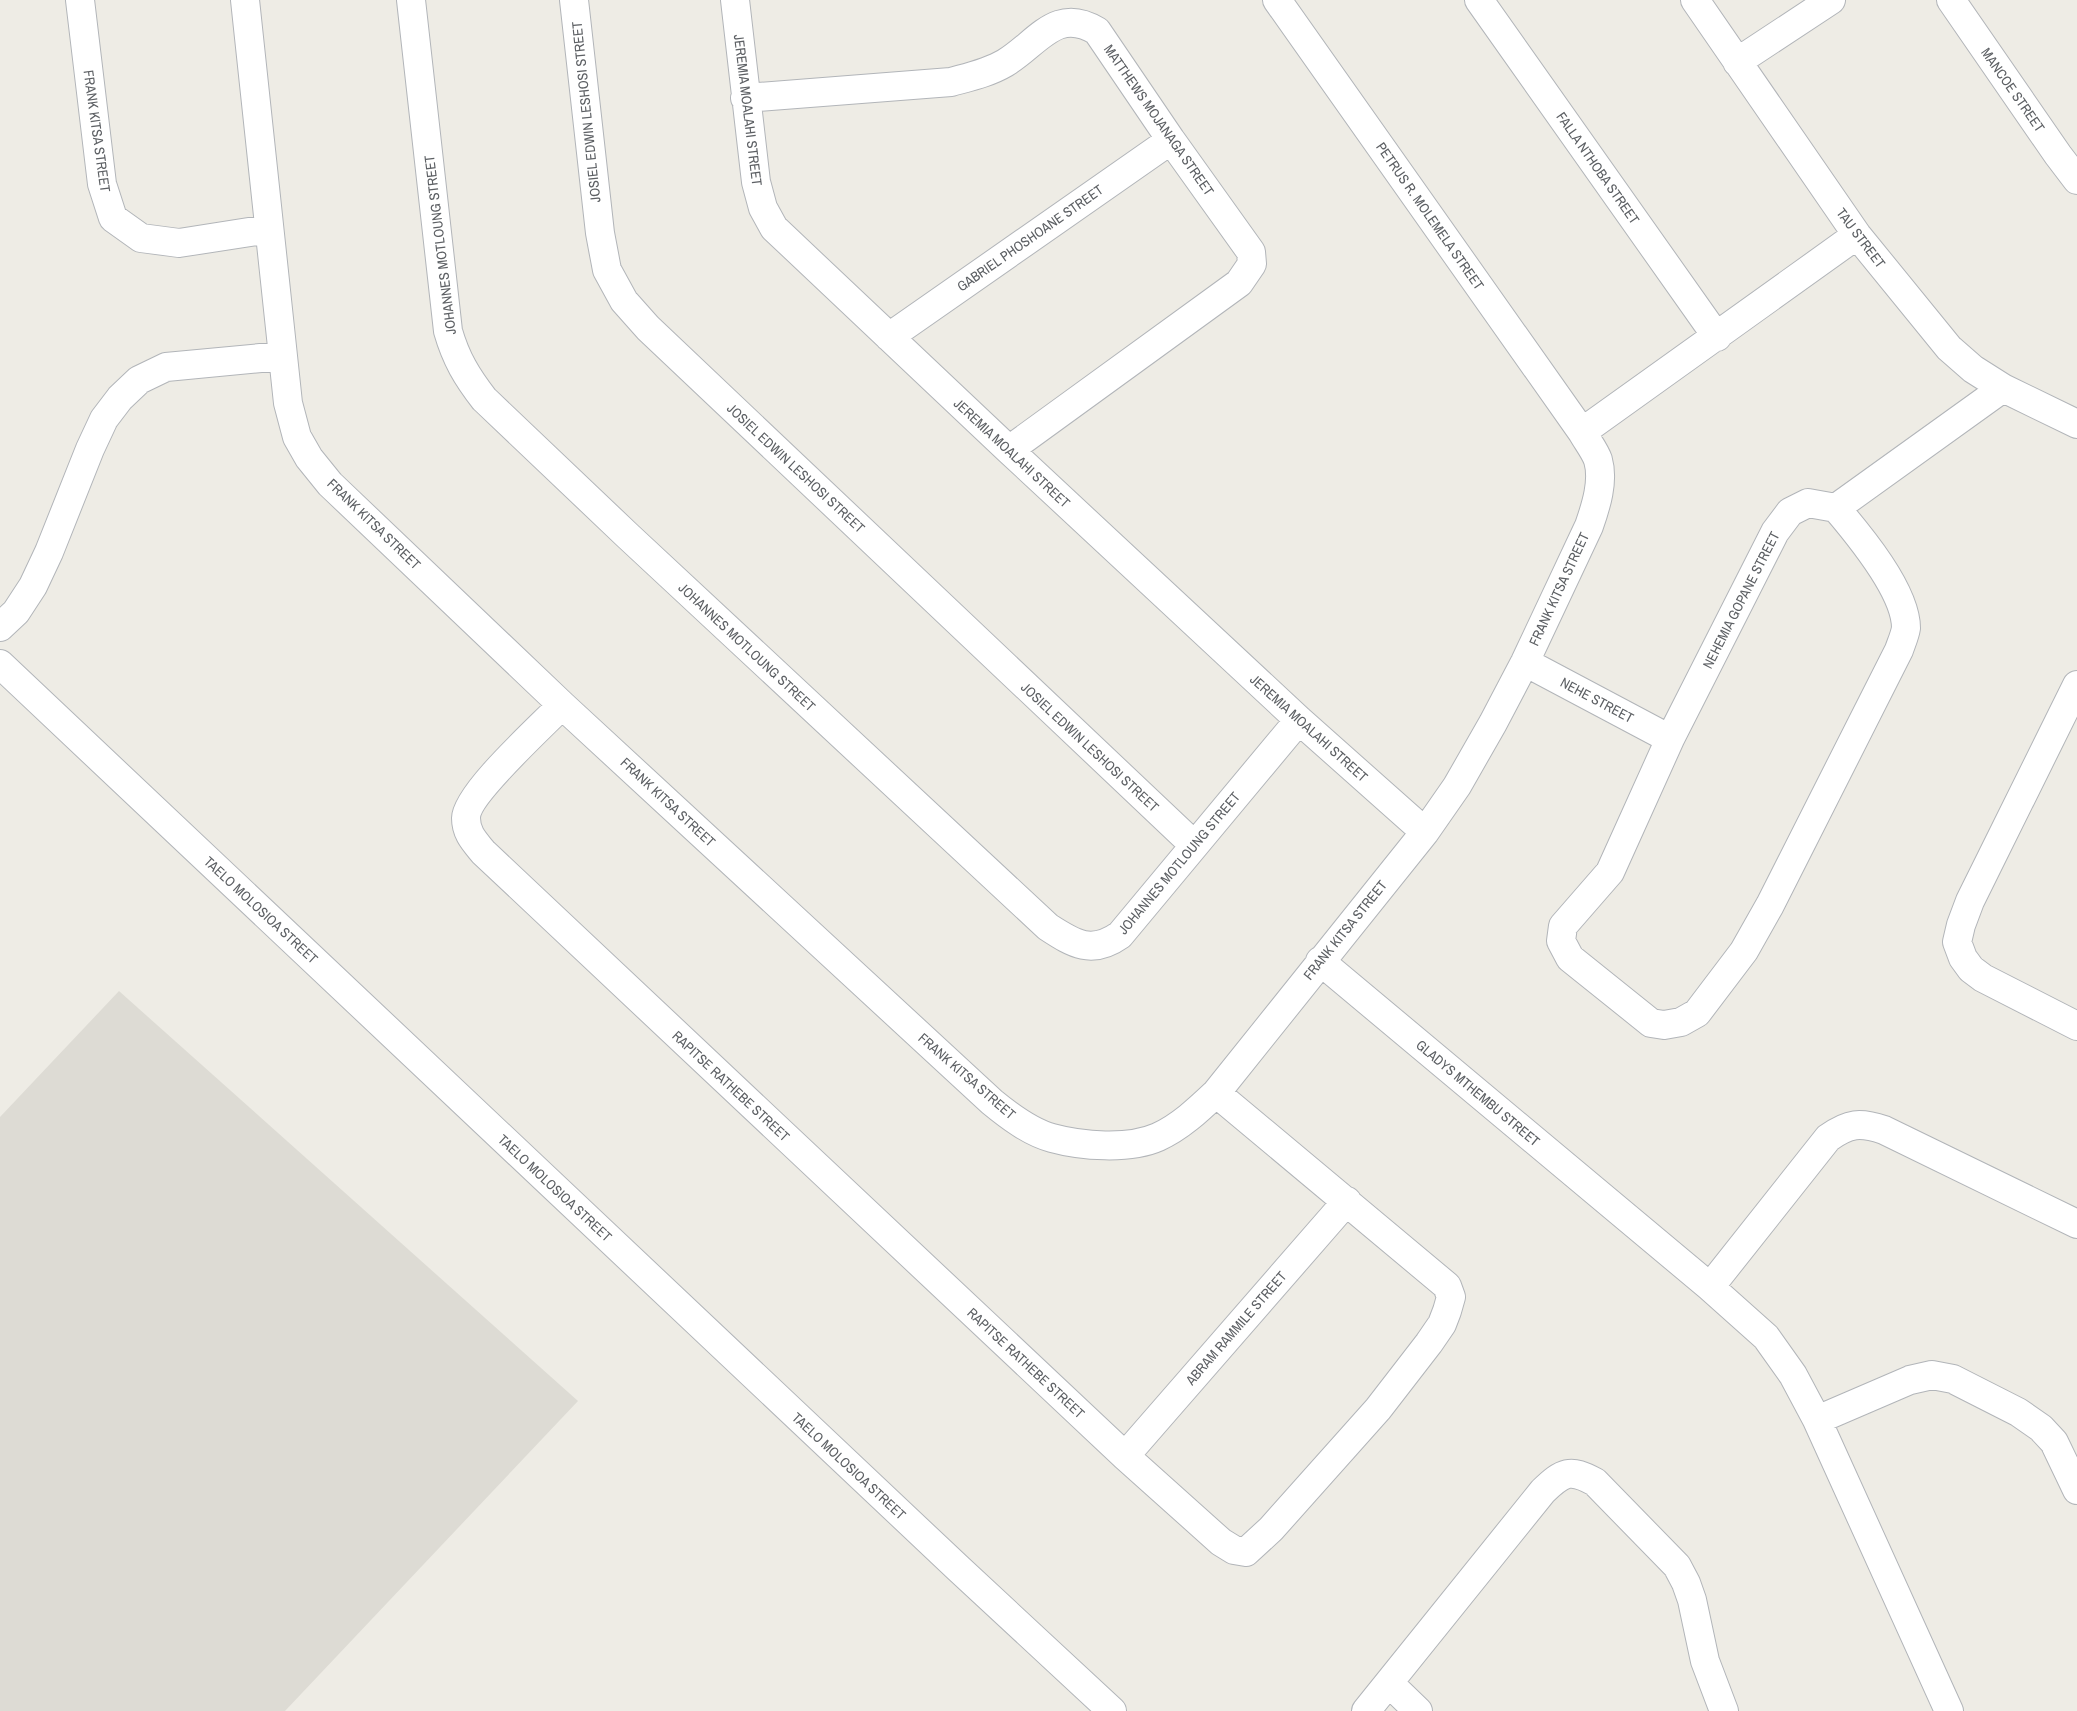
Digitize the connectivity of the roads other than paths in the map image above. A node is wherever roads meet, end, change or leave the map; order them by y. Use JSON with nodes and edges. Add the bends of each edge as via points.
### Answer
{"nodes":[{"id":1,"x":80,"y":0,"type":"edge"},
{"id":2,"x":244,"y":0,"type":"edge"},
{"id":3,"x":411,"y":0,"type":"edge"},
{"id":4,"x":574,"y":0,"type":"edge"},
{"id":5,"x":736,"y":0,"type":"edge"},
{"id":6,"x":1277,"y":0,"type":"edge"},
{"id":7,"x":1479,"y":0,"type":"edge"},
{"id":8,"x":1695,"y":0,"type":"edge"},
{"id":9,"x":1831,"y":0,"type":"edge"},
{"id":10,"x":1950,"y":0,"type":"edge"},
{"id":11,"x":1737,"y":62,"type":"junction"},
{"id":12,"x":746,"y":98,"type":"junction"},
{"id":13,"x":1171,"y":140,"type":"junction"},
{"id":14,"x":2077,"y":180,"type":"edge"},
{"id":15,"x":269,"y":229,"type":"junction"},
{"id":16,"x":1857,"y":235,"type":"junction"},
{"id":17,"x":889,"y":337,"type":"junction"},
{"id":18,"x":1717,"y":337,"type":"junction"},
{"id":19,"x":282,"y":356,"type":"junction"},
{"id":20,"x":2003,"y":388,"type":"junction"},
{"id":21,"x":2077,"y":424,"type":"edge"},
{"id":22,"x":1582,"y":432,"type":"junction"},
{"id":23,"x":1009,"y":450,"type":"junction"},
{"id":24,"x":1836,"y":508,"type":"junction"},
{"id":25,"x":0,"y":627,"type":"edge"},
{"id":26,"x":1524,"y":662,"type":"junction"},
{"id":27,"x":0,"y":664,"type":"edge"},
{"id":28,"x":2077,"y":685,"type":"edge"},
{"id":29,"x":562,"y":705,"type":"junction"},
{"id":30,"x":1299,"y":720,"type":"junction"},
{"id":31,"x":1670,"y":739,"type":"junction"},
{"id":32,"x":1425,"y":832,"type":"junction"},
{"id":33,"x":1194,"y":845,"type":"junction"},
{"id":34,"x":1320,"y":961,"type":"junction"},
{"id":35,"x":2077,"y":1026,"type":"edge"},
{"id":36,"x":1216,"y":1092,"type":"junction"},
{"id":37,"x":1347,"y":1201,"type":"junction"},
{"id":38,"x":2077,"y":1224,"type":"edge"},
{"id":39,"x":1710,"y":1287,"type":"junction"},
{"id":40,"x":1817,"y":1420,"type":"junction"},
{"id":41,"x":1125,"y":1456,"type":"junction"},
{"id":42,"x":2077,"y":1490,"type":"edge"},
{"id":43,"x":1389,"y":1683,"type":"junction"},
{"id":44,"x":1112,"y":1711,"type":"edge"},
{"id":45,"x":1366,"y":1711,"type":"edge"},
{"id":46,"x":1418,"y":1711,"type":"edge"},
{"id":47,"x":1724,"y":1711,"type":"edge"},
{"id":48,"x":1949,"y":1711,"type":"edge"}],
"edges":[{"from":1,"to":15,"type":"street","name":"FRANK KITSA STREET","via":[[102,184],[113,218],[141,238],[179,243]]},
{"from":2,"to":15,"type":"street","name":"FRANK KITSA STREET"},
{"from":3,"to":33,"type":"street","name":"JOHANNES MOTLOUNG STREET","via":[[448,331],[455,355],[484,399],[1048,927],[1071,942],[1097,946],[1120,936]]},
{"from":4,"to":33,"type":"street","name":"JOSIEL EDWIN LESHOSI STREET","via":[[600,233],[607,270],[624,301],[648,328]]},
{"from":5,"to":12,"type":"street","name":"JEREMIA MOALAHI STREET"},
{"from":6,"to":22,"type":"street","name":"PETRUS R. MOLEMELA STREET"},
{"from":7,"to":18,"type":"street","name":"FALLA NTHOBA STREET"},
{"from":8,"to":11,"type":"street","name":"TAU STREET"},
{"from":9,"to":11,"type":"street"},
{"from":10,"to":14,"type":"street","name":"MANCOE STREET"},
{"from":11,"to":16,"type":"street","name":"TAU STREET"},
{"from":12,"to":13,"type":"street","name":"MATTHEWS MOJANAGA STREET","via":[[951,82],[976,76],[1003,64],[1053,26],[1074,21],[1097,31]]},
{"from":12,"to":17,"type":"street","name":"JEREMIA MOALAHI STREET","via":[[756,182],[763,208],[774,228]]},
{"from":13,"to":17,"type":"street","name":"GABRIEL PHOSHOANE STREET"},
{"from":13,"to":23,"type":"street","name":"MATTHEWS MOJANAGA STREET","via":[[1252,252],[1252,264],[1239,283]]},
{"from":15,"to":19,"type":"street","name":"FRANK KITSA STREET"},
{"from":16,"to":18,"type":"street"},
{"from":16,"to":20,"type":"street","name":"TAU STREET","via":[[1948,348]]},
{"from":17,"to":23,"type":"street","name":"JEREMIA MOALAHI STREET"},
{"from":18,"to":22,"type":"street"},
{"from":19,"to":25,"type":"street","via":[[166,367],[139,380],[126,392],[104,419],[33,586],[16,612]]},
{"from":19,"to":29,"type":"street","name":"FRANK KITSA STREET","via":[[288,403],[297,437],[309,458],[330,484]]},
{"from":20,"to":21,"type":"street","name":"TAU STREET"},
{"from":20,"to":24,"type":"street"},
{"from":22,"to":26,"type":"street","name":"FRANK KITSA STREET","via":[[1598,460],[1600,483],[1597,502],[1589,526]]},
{"from":23,"to":30,"type":"street","name":"JEREMIA MOALAHI STREET"},
{"from":24,"to":31,"type":"street","name":"NEHEMIA GOPANE STREET","via":[[1808,503],[1790,512],[1775,532]]},
{"from":24,"to":31,"type":"street","name":"NEHEMIA GOPANE STREET","via":[[1877,560],[1902,605],[1906,628],[1900,650],[1744,950],[1698,1013],[1681,1022],[1664,1025],[1651,1023],[1577,964],[1561,941],[1564,926],[1610,872]]},
{"from":26,"to":31,"type":"street","name":"NEHE STREET"},
{"from":26,"to":32,"type":"street","name":"FRANK KITSA STREET","via":[[1462,778]]},
{"from":27,"to":44,"type":"street","name":"TAELO MOLOSIOA STREET"},
{"from":28,"to":35,"type":"street","via":[[1970,902],[1957,942],[1963,958],[1983,978]]},
{"from":29,"to":36,"type":"street","name":"FRANK KITSA STREET","via":[[1009,1116],[1050,1138],[1084,1144],[1123,1145],[1157,1138],[1191,1116]]},
{"from":29,"to":41,"type":"street","name":"RAPITSE RATHEBE STREET","via":[[474,798],[466,816],[468,832],[482,852]]},
{"from":30,"to":32,"type":"street","name":"JEREMIA MOALAHI STREET"},
{"from":30,"to":33,"type":"street","name":"JOHANNES MOTLOUNG STREET"},
{"from":32,"to":34,"type":"street","name":"FRANK KITSA STREET"},
{"from":34,"to":36,"type":"street","name":"FRANK KITSA STREET"},
{"from":34,"to":39,"type":"street","name":"GLADYS MTHEMBU STREET"},
{"from":36,"to":37,"type":"street","name":"RAPITSE RATHEBE STREET"},
{"from":37,"to":41,"type":"street","name":"ABRAM RAMMILE STREET"},
{"from":37,"to":41,"type":"street","name":"RAPITSE RATHEBE STREET","via":[[1447,1286],[1451,1296],[1442,1324],[1378,1409],[1271,1529],[1246,1552],[1220,1542]]},
{"from":38,"to":39,"type":"street","via":[[1884,1130],[1854,1125],[1842,1128],[1828,1138]]},
{"from":39,"to":40,"type":"street","name":"GLADYS MTHEMBU STREET","via":[[1766,1337],[1793,1376]]},
{"from":40,"to":42,"type":"street","via":[[1910,1380],[1932,1375],[1953,1379],[2018,1412],[2041,1428],[2054,1442]]},
{"from":40,"to":48,"type":"street","name":"GLADYS MTHEMBU STREET"},
{"from":43,"to":45,"type":"street"},
{"from":43,"to":46,"type":"street"},
{"from":43,"to":47,"type":"street","via":[[1543,1491],[1556,1478],[1569,1473],[1580,1474],[1595,1482],[1677,1566],[1692,1600],[1705,1661]]}]}
